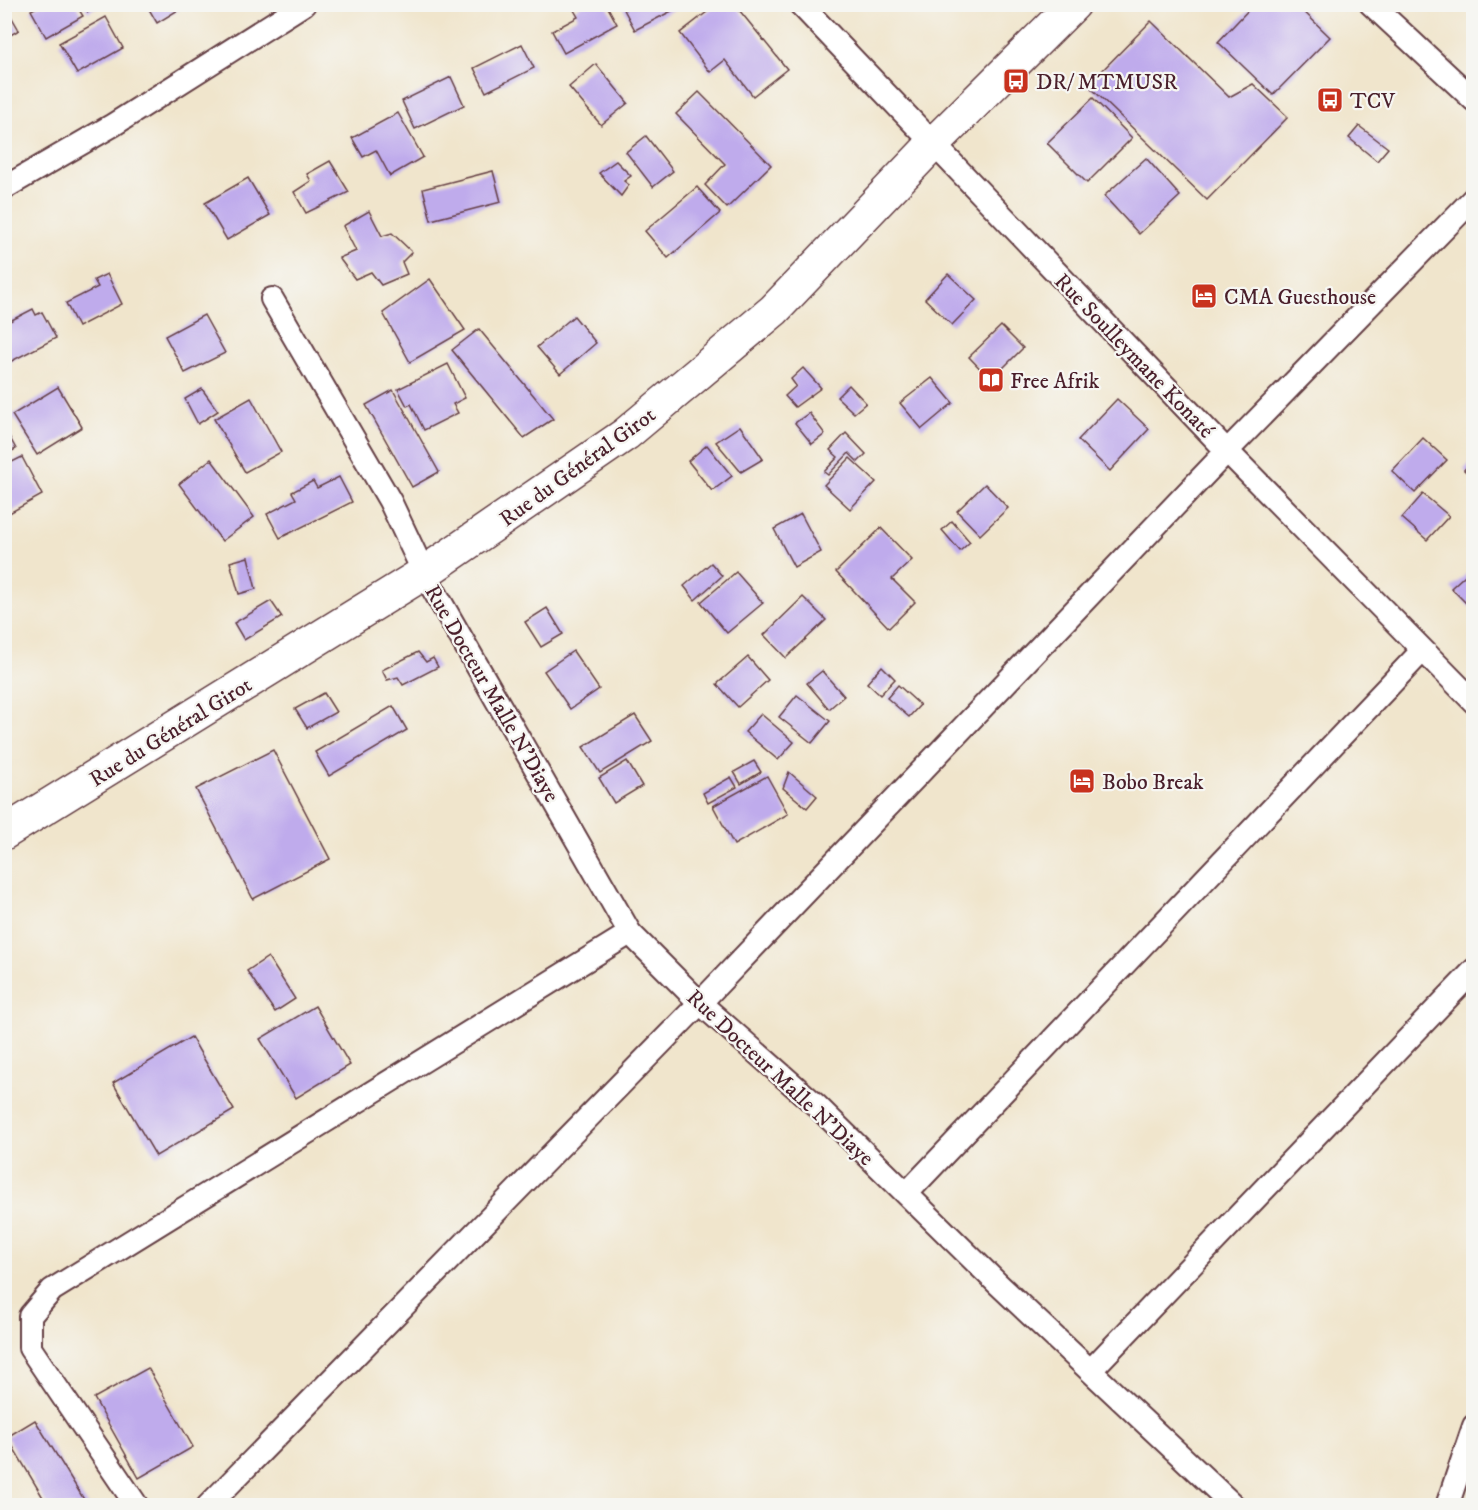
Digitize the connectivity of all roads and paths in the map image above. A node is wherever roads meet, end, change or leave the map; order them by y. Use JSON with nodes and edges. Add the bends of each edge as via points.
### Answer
{"nodes":[{"id":1,"x":304,"y":4,"type":"edge"},
{"id":2,"x":800,"y":4,"type":"edge"},
{"id":3,"x":1074,"y":4,"type":"edge"},
{"id":4,"x":1371,"y":4,"type":"edge"},
{"id":5,"x":1473,"y":100,"type":"edge"},
{"id":6,"x":932,"y":145,"type":"junction"},
{"id":7,"x":4,"y":188,"type":"edge"},
{"id":8,"x":1473,"y":198,"type":"edge"},
{"id":9,"x":272,"y":299,"type":"dead end"},
{"id":10,"x":1227,"y":451,"type":"junction"},
{"id":11,"x":424,"y":573,"type":"junction"},
{"id":12,"x":1421,"y":652,"type":"junction"},
{"id":13,"x":1473,"y":702,"type":"edge"},
{"id":14,"x":4,"y":833,"type":"edge"},
{"id":15,"x":630,"y":933,"type":"junction"},
{"id":16,"x":1473,"y":970,"type":"edge"},
{"id":17,"x":699,"y":1003,"type":"junction"},
{"id":18,"x":907,"y":1193,"type":"junction"},
{"id":19,"x":1091,"y":1370,"type":"junction"},
{"id":20,"x":1473,"y":1426,"type":"edge"},
{"id":21,"x":136,"y":1506,"type":"edge"},
{"id":22,"x":208,"y":1506,"type":"edge"},
{"id":23,"x":1234,"y":1506,"type":"edge"},
{"id":24,"x":1447,"y":1506,"type":"edge"}],
"edges":[{"from":1,"to":7,"type":"street","via":[[113,125]]},
{"from":2,"to":6,"type":"street","name":"Rue Soulleymane Konaté"},
{"from":3,"to":6,"type":"highway","name":"Rue du Général Girot"},
{"from":4,"to":5,"type":"street"},
{"from":6,"to":10,"type":"street","name":"Rue Soulleymane Konaté"},
{"from":6,"to":11,"type":"highway","name":"Rue du Général Girot","via":[[774,310],[708,367],[626,434]]},
{"from":8,"to":10,"type":"street"},
{"from":9,"to":11,"type":"street","name":"Rue Docteur Malle N'Diaye","via":[[390,501]]},
{"from":10,"to":12,"type":"street","name":"Rue Soulleymane Konaté"},
{"from":10,"to":17,"type":"street"},
{"from":11,"to":14,"type":"highway","name":"Rue du Général Girot"},
{"from":11,"to":15,"type":"street","name":"Rue Docteur Malle N'Diaye"},
{"from":12,"to":13,"type":"street","name":"Rue Soulleymane Konaté"},
{"from":12,"to":18,"type":"street"},
{"from":15,"to":17,"type":"street","name":"Rue Docteur Malle N'Diaye"},
{"from":15,"to":21,"type":"street","via":[[52,1290],[30,1316],[30,1348]]},
{"from":16,"to":19,"type":"street"},
{"from":17,"to":18,"type":"street","name":"Rue Docteur Malle N'Diaye","via":[[817,1106]]},
{"from":17,"to":22,"type":"street"},
{"from":18,"to":19,"type":"street","name":"Rue Docteur Malle N'Diaye"},
{"from":19,"to":23,"type":"street","name":"Rue Docteur Malle N'Diaye"},
{"from":20,"to":24,"type":"street"}]}
